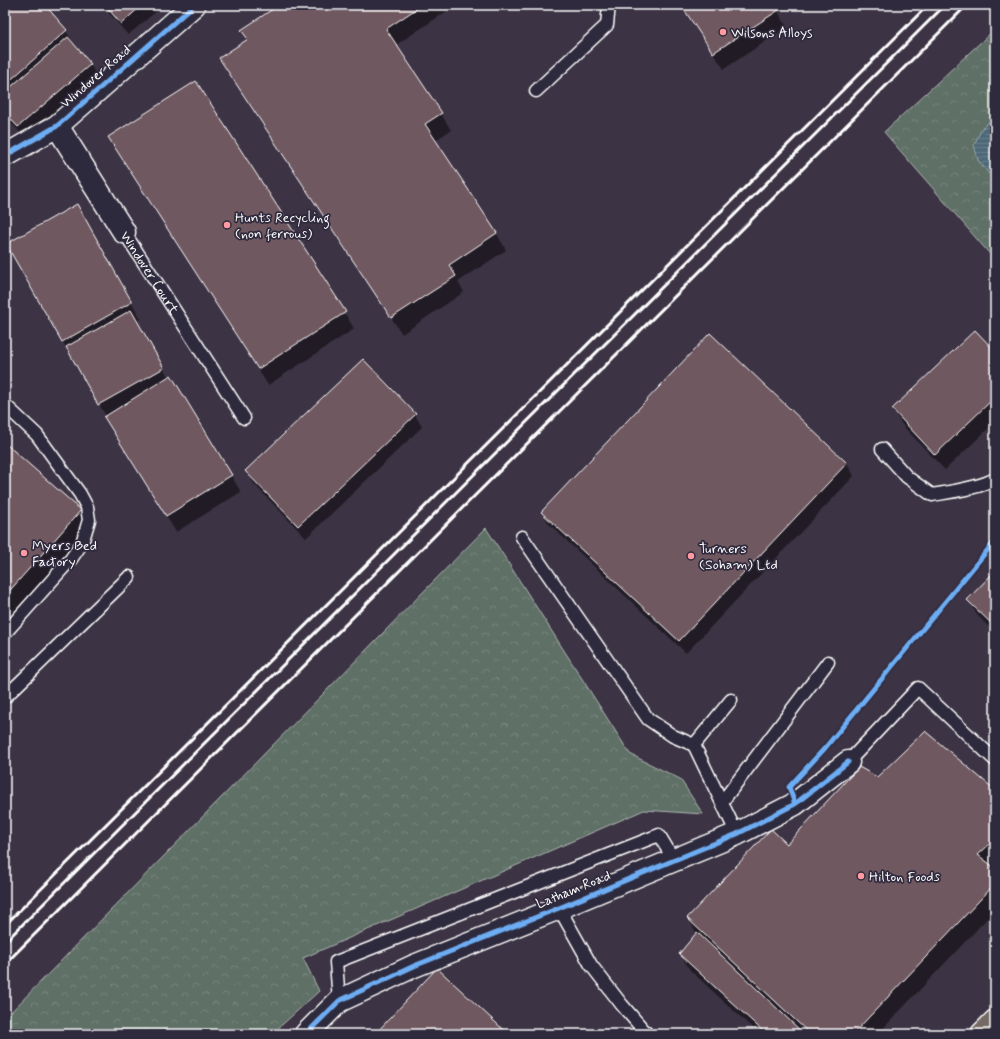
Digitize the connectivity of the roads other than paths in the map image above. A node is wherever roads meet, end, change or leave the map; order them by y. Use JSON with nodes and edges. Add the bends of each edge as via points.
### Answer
{"nodes":[{"id":1,"x":194,"y":5,"type":"edge"},
{"id":2,"x":608,"y":5,"type":"edge"},
{"id":3,"x":536,"y":91,"type":"dead end"},
{"id":4,"x":57,"y":126,"type":"junction"},
{"id":5,"x":5,"y":154,"type":"edge"},
{"id":6,"x":124,"y":232,"type":"joint"},
{"id":7,"x":5,"y":405,"type":"edge"},
{"id":8,"x":244,"y":418,"type":"dead end"},
{"id":9,"x":882,"y":450,"type":"dead end"},
{"id":10,"x":995,"y":479,"type":"edge"},
{"id":11,"x":522,"y":537,"type":"dead end"},
{"id":12,"x":129,"y":577,"type":"dead end"},
{"id":13,"x":5,"y":633,"type":"edge"},
{"id":14,"x":828,"y":662,"type":"dead end"},
{"id":15,"x":5,"y":697,"type":"edge"},
{"id":16,"x":731,"y":700,"type":"dead end"},
{"id":17,"x":694,"y":745,"type":"junction"},
{"id":18,"x":995,"y":760,"type":"edge"},
{"id":19,"x":848,"y":762,"type":"joint"},
{"id":20,"x":722,"y":802,"type":"junction"},
{"id":21,"x":737,"y":834,"type":"junction"},
{"id":22,"x":674,"y":860,"type":"junction"},
{"id":23,"x":559,"y":908,"type":"junction"},
{"id":24,"x":339,"y":1000,"type":"junction"},
{"id":25,"x":995,"y":1021,"type":"edge"},
{"id":26,"x":306,"y":1034,"type":"edge"},
{"id":27,"x":647,"y":1034,"type":"edge"},
{"id":28,"x":982,"y":1034,"type":"edge"}],
"edges":[{"from":1,"to":4,"type":"street","name":"Windover Road"},
{"from":2,"to":3,"type":"lane","via":[[607,25]]},
{"from":4,"to":5,"type":"street","name":"Windover Road"},
{"from":4,"to":6,"type":"street","name":"Windover Court"},
{"from":6,"to":8,"type":"lane","name":"Windover Court"},
{"from":7,"to":13,"type":"lane","via":[[36,435],[80,494],[87,507],[89,520],[82,543],[71,559]]},
{"from":9,"to":10,"type":"lane","via":[[907,477],[932,495],[963,490]]},
{"from":11,"to":17,"type":"lane","via":[[648,719],[673,736]]},
{"from":12,"to":15,"type":"lane"},
{"from":14,"to":20,"type":"lane"},
{"from":16,"to":17,"type":"lane"},
{"from":17,"to":20,"type":"lane"},
{"from":18,"to":19,"type":"lane","via":[[918,688]]},
{"from":19,"to":21,"type":"street","name":"Latham Road","via":[[795,804]]},
{"from":20,"to":21,"type":"lane"},
{"from":21,"to":22,"type":"street","name":"Latham Road"},
{"from":22,"to":23,"type":"street","name":"Latham Road"},
{"from":22,"to":24,"type":"lane","via":[[659,835],[336,962]]},
{"from":23,"to":24,"type":"street","name":"Latham Road","via":[[414,966]]},
{"from":23,"to":27,"type":"lane","via":[[591,965]]},
{"from":24,"to":26,"type":"street","name":"Latham Road"},
{"from":25,"to":28,"type":"highway"}]}
